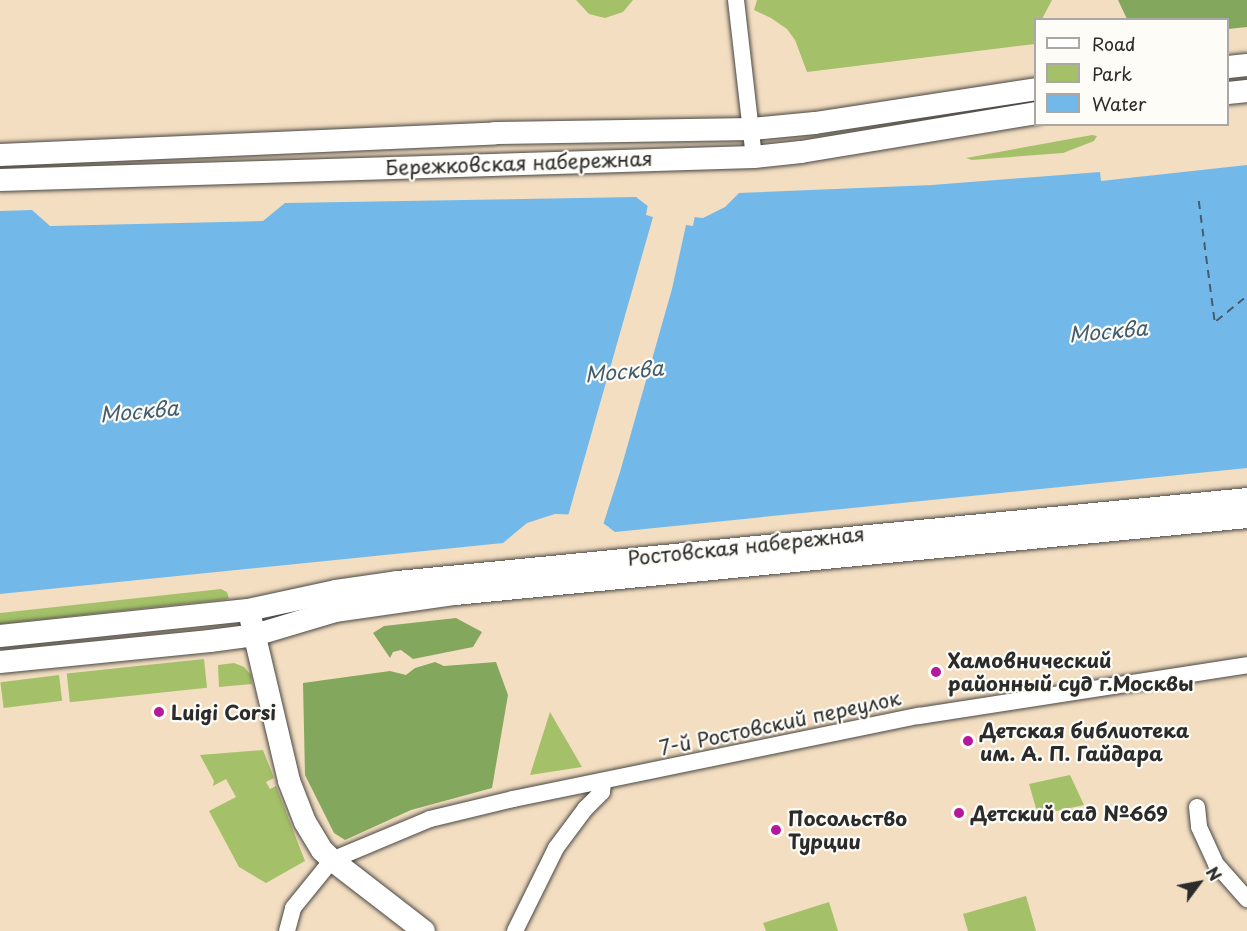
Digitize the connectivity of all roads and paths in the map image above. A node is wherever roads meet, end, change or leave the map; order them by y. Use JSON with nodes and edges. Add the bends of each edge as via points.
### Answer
{"nodes":[{"id":1,"x":736,"y":0,"type":"edge"},
{"id":2,"x":1247,"y":64,"type":"edge"},
{"id":3,"x":1229,"y":67,"type":"edge"},
{"id":4,"x":1034,"y":89,"type":"edge"},
{"id":5,"x":1247,"y":92,"type":"edge"},
{"id":6,"x":1229,"y":93,"type":"edge"},
{"id":7,"x":1034,"y":113,"type":"edge"},
{"id":8,"x":752,"y":129,"type":"junction"},
{"id":9,"x":647,"y":131,"type":"junction"},
{"id":10,"x":0,"y":155,"type":"edge"},
{"id":11,"x":754,"y":157,"type":"junction"},
{"id":12,"x":648,"y":158,"type":"junction"},
{"id":13,"x":0,"y":180,"type":"edge"},
{"id":14,"x":1247,"y":499,"type":"edge"},
{"id":15,"x":1247,"y":517,"type":"edge"},
{"id":16,"x":248,"y":610,"type":"junction"},
{"id":17,"x":255,"y":635,"type":"junction"},
{"id":18,"x":0,"y":636,"type":"edge"},
{"id":19,"x":0,"y":662,"type":"edge"},
{"id":20,"x":1247,"y":665,"type":"edge"},
{"id":21,"x":598,"y":783,"type":"junction"},
{"id":22,"x":1197,"y":807,"type":"dead end"},
{"id":23,"x":332,"y":860,"type":"junction"},
{"id":24,"x":1247,"y":900,"type":"edge"},
{"id":25,"x":287,"y":931,"type":"edge"},
{"id":26,"x":424,"y":931,"type":"edge"},
{"id":27,"x":515,"y":931,"type":"edge"}],
"edges":[{"from":1,"to":8,"type":"street"},
{"from":2,"to":3,"type":"main road"},
{"from":4,"to":8,"type":"main road","name":"Бережковская набережная"},
{"from":5,"to":6,"type":"main road"},
{"from":7,"to":11,"type":"main road","name":"Бережковская набережная"},
{"from":8,"to":9,"type":"main road","name":"Бережковская набережная"},
{"from":8,"to":11,"type":"street"},
{"from":9,"to":10,"type":"main road","name":"Бережковская набережная","via":[[495,133]]},
{"from":9,"to":12,"type":"street","via":[[657,134],[661,144],[658,153]]},
{"from":11,"to":12,"type":"main road","name":"Бережковская набережная"},
{"from":12,"to":13,"type":"main road","name":"Бережковская набережная"},
{"from":14,"to":16,"type":"main road","name":"Ростовская набережная","via":[[398,582]]},
{"from":15,"to":17,"type":"main road","name":"Ростовская набережная","via":[[455,594],[335,611]]},
{"from":16,"to":17,"type":"main road"},
{"from":16,"to":18,"type":"main road","name":"Ростовская набережная"},
{"from":17,"to":19,"type":"main road","name":"Ростовская набережная"},
{"from":17,"to":23,"type":"main road","via":[[289,781],[305,822]]},
{"from":20,"to":21,"type":"street","name":"7-й Ростовский переулок","via":[[919,716]]},
{"from":21,"to":23,"type":"street","name":"7-й Ростовский переулок","via":[[430,819]]},
{"from":21,"to":27,"type":"street","via":[[602,792],[556,848]]},
{"from":22,"to":24,"type":"street","via":[[1199,827],[1216,864]]},
{"from":23,"to":25,"type":"street","via":[[292,908]]},
{"from":23,"to":26,"type":"main road"}]}
